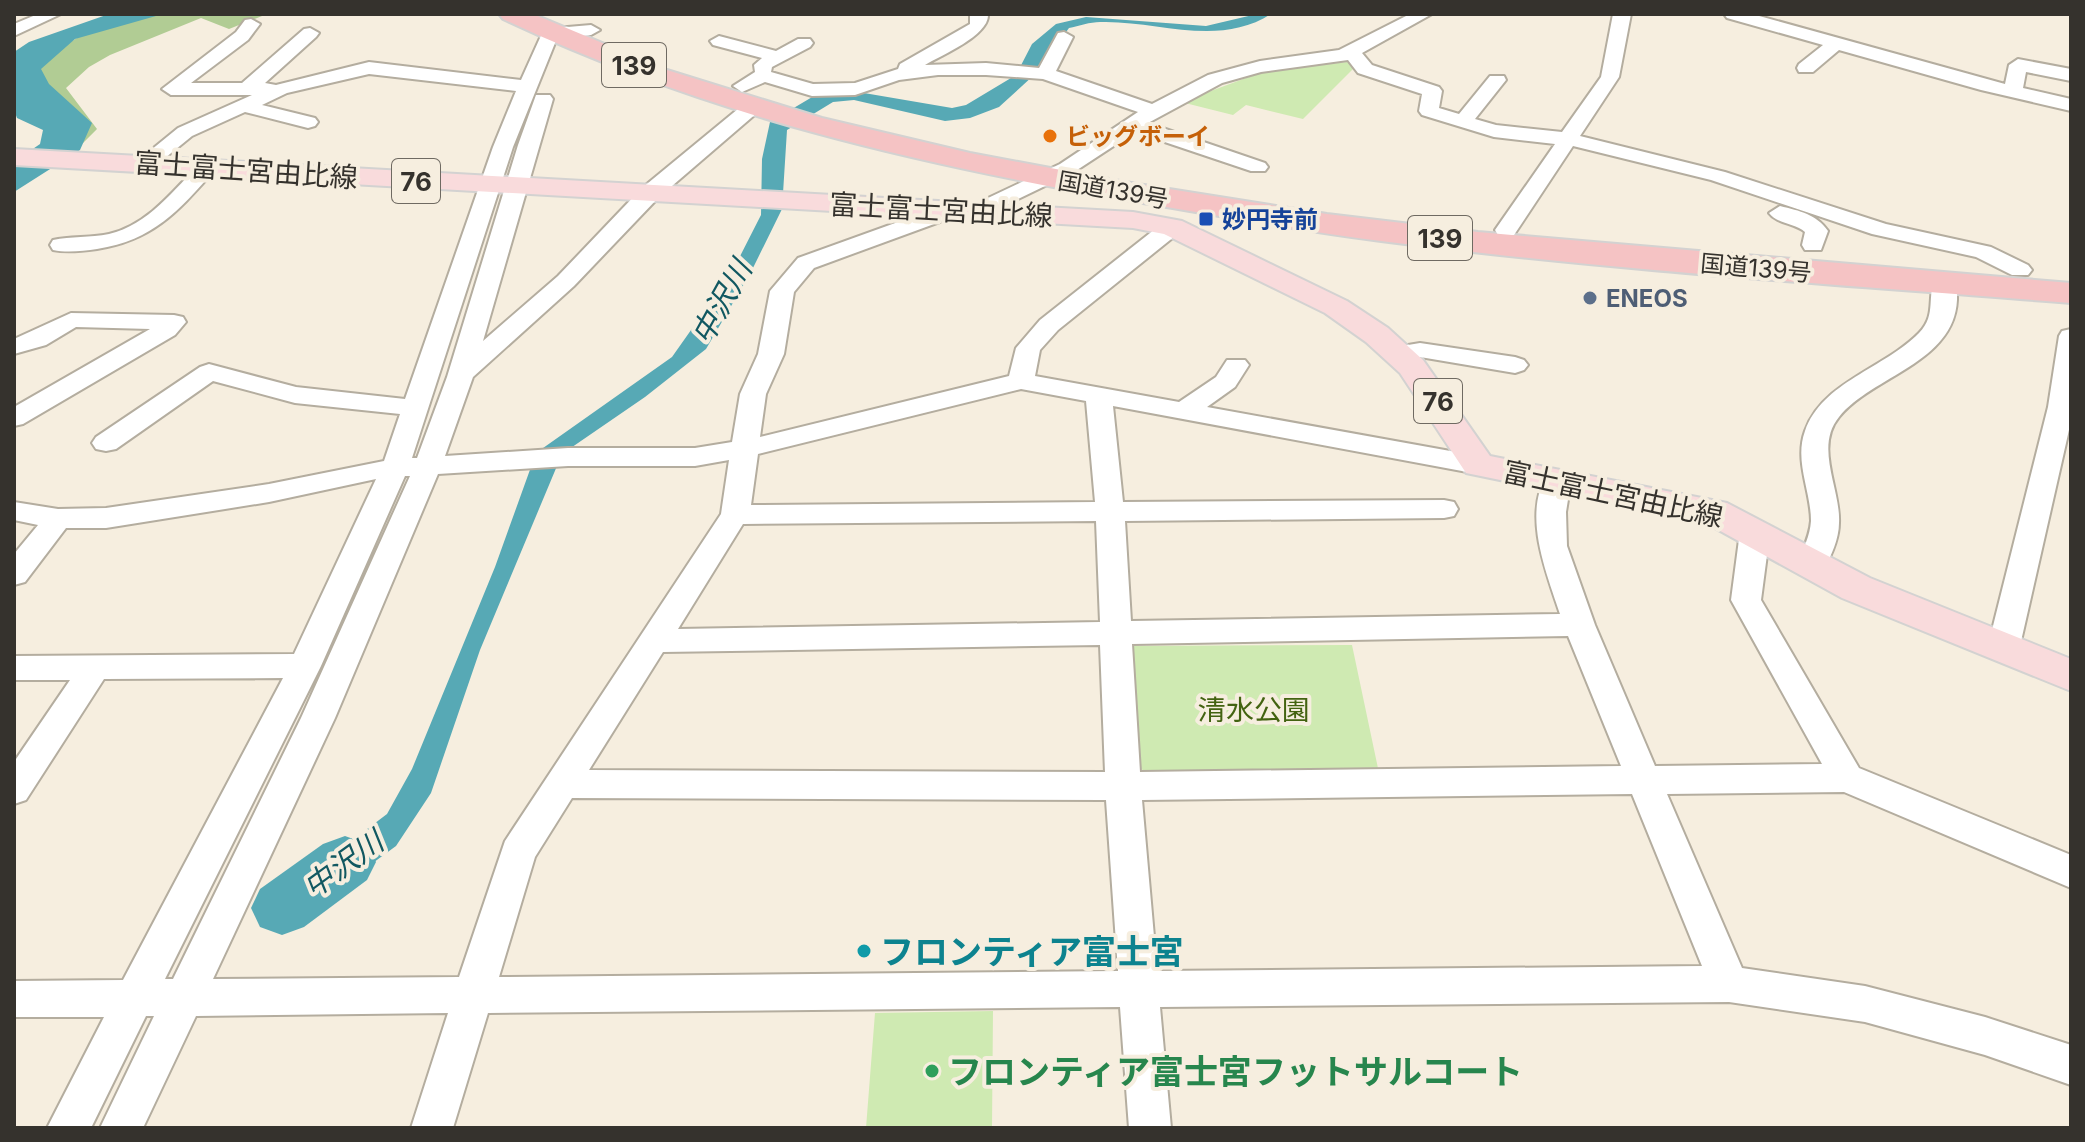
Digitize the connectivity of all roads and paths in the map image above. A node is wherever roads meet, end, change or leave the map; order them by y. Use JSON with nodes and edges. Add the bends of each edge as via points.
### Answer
{"nodes":[{"id":1,"x":52,"y":14,"type":"edge"},
{"id":2,"x":512,"y":14,"type":"edge"},
{"id":3,"x":979,"y":14,"type":"edge"},
{"id":4,"x":1423,"y":14,"type":"edge"},
{"id":5,"x":1622,"y":14,"type":"edge"},
{"id":6,"x":1733,"y":14,"type":"edge"},
{"id":7,"x":14,"y":20,"type":"edge"},
{"id":8,"x":33,"y":22,"type":"junction"},
{"id":9,"x":251,"y":24,"type":"dead end"},
{"id":10,"x":565,"y":29,"type":"edge"},
{"id":11,"x":14,"y":31,"type":"edge"},
{"id":12,"x":310,"y":33,"type":"dead end"},
{"id":13,"x":1064,"y":37,"type":"dead end"},
{"id":14,"x":719,"y":41,"type":"dead end"},
{"id":15,"x":804,"y":43,"type":"dead end"},
{"id":16,"x":1835,"y":44,"type":"junction"},
{"id":17,"x":1351,"y":52,"type":"junction"},
{"id":18,"x":776,"y":56,"type":"junction"},
{"id":19,"x":1806,"y":68,"type":"dead end"},
{"id":20,"x":1045,"y":74,"type":"junction"},
{"id":21,"x":895,"y":75,"type":"junction"},
{"id":22,"x":2071,"y":75,"type":"edge"},
{"id":23,"x":1497,"y":80,"type":"dead end"},
{"id":24,"x":528,"y":87,"type":"junction"},
{"id":25,"x":2013,"y":91,"type":"junction"},
{"id":26,"x":759,"y":95,"type":"junction"},
{"id":27,"x":245,"y":97,"type":"junction"},
{"id":28,"x":2071,"y":105,"type":"edge"},
{"id":29,"x":1153,"y":111,"type":"junction"},
{"id":30,"x":1464,"y":120,"type":"junction"},
{"id":31,"x":308,"y":122,"type":"dead end"},
{"id":32,"x":1133,"y":125,"type":"junction"},
{"id":33,"x":1569,"y":139,"type":"junction"},
{"id":34,"x":14,"y":157,"type":"edge"},
{"id":35,"x":147,"y":163,"type":"junction"},
{"id":36,"x":208,"y":166,"type":"junction"},
{"id":37,"x":1258,"y":167,"type":"dead end"},
{"id":38,"x":1057,"y":173,"type":"junction"},
{"id":39,"x":502,"y":186,"type":"junction"},
{"id":40,"x":1756,"y":187,"type":"junction"},
{"id":41,"x":650,"y":193,"type":"junction"},
{"id":42,"x":963,"y":212,"type":"junction"},
{"id":43,"x":1172,"y":227,"type":"junction"},
{"id":44,"x":1506,"y":230,"type":"junction"},
{"id":45,"x":61,"y":245,"type":"dead end"},
{"id":46,"x":1813,"y":245,"type":"dead end"},
{"id":47,"x":2020,"y":270,"type":"junction"},
{"id":48,"x":2071,"y":274,"type":"edge"},
{"id":49,"x":1945,"y":282,"type":"junction"},
{"id":50,"x":2071,"y":293,"type":"edge"},
{"id":51,"x":14,"y":347,"type":"edge"},
{"id":52,"x":2070,"y":348,"type":"edge"},
{"id":53,"x":1399,"y":353,"type":"junction"},
{"id":54,"x":1236,"y":365,"type":"dead end"},
{"id":55,"x":1515,"y":365,"type":"dead end"},
{"id":56,"x":460,"y":374,"type":"junction"},
{"id":57,"x":1021,"y":381,"type":"junction"},
{"id":58,"x":1099,"y":396,"type":"junction"},
{"id":59,"x":417,"y":408,"type":"junction"},
{"id":60,"x":1183,"y":411,"type":"junction"},
{"id":61,"x":14,"y":418,"type":"edge"},
{"id":62,"x":106,"y":443,"type":"dead end"},
{"id":63,"x":745,"y":449,"type":"junction"},
{"id":64,"x":1478,"y":465,"type":"junction"},
{"id":65,"x":428,"y":466,"type":"junction"},
{"id":66,"x":395,"y":468,"type":"junction"},
{"id":67,"x":1557,"y":481,"type":"junction"},
{"id":68,"x":1444,"y":509,"type":"dead end"},
{"id":69,"x":14,"y":511,"type":"edge"},
{"id":70,"x":1110,"y":511,"type":"junction"},
{"id":71,"x":735,"y":515,"type":"junction"},
{"id":72,"x":58,"y":519,"type":"junction"},
{"id":73,"x":1755,"y":532,"type":"junction"},
{"id":74,"x":1813,"y":562,"type":"junction"},
{"id":75,"x":14,"y":575,"type":"edge"},
{"id":76,"x":1579,"y":625,"type":"junction"},
{"id":77,"x":1113,"y":635,"type":"junction"},
{"id":78,"x":654,"y":641,"type":"junction"},
{"id":79,"x":2003,"y":650,"type":"junction"},
{"id":80,"x":305,"y":666,"type":"junction"},
{"id":81,"x":14,"y":668,"type":"edge"},
{"id":82,"x":94,"y":669,"type":"junction"},
{"id":83,"x":2071,"y":676,"type":"edge"},
{"id":84,"x":1847,"y":778,"type":"junction"},
{"id":85,"x":1644,"y":782,"type":"junction"},
{"id":86,"x":562,"y":784,"type":"junction"},
{"id":87,"x":1123,"y":786,"type":"junction"},
{"id":88,"x":14,"y":790,"type":"edge"},
{"id":89,"x":2071,"y":872,"type":"edge"},
{"id":90,"x":1729,"y":984,"type":"junction"},
{"id":91,"x":1138,"y":991,"type":"junction"},
{"id":92,"x":474,"y":995,"type":"junction"},
{"id":93,"x":184,"y":996,"type":"junction"},
{"id":94,"x":134,"y":998,"type":"junction"},
{"id":95,"x":14,"y":999,"type":"edge"},
{"id":96,"x":2071,"y":1065,"type":"edge"},
{"id":97,"x":68,"y":1128,"type":"edge"},
{"id":98,"x":121,"y":1128,"type":"edge"},
{"id":99,"x":432,"y":1128,"type":"edge"},
{"id":100,"x":1150,"y":1128,"type":"edge"}],
"edges":[{"from":1,"to":8,"type":"street"},
{"from":2,"to":10,"type":"highway","name":"国道139号","number":"139"},
{"from":3,"to":21,"type":"street","via":[[977,27]]},
{"from":4,"to":17,"type":"street"},
{"from":5,"to":33,"type":"street","via":[[1610,77]]},
{"from":6,"to":16,"type":"street"},
{"from":7,"to":8,"type":"street"},
{"from":8,"to":11,"type":"street"},
{"from":9,"to":27,"type":"street","via":[[171,89]]},
{"from":10,"to":24,"type":"street"},
{"from":10,"to":26,"type":"highway","name":"国道139号","number":"139"},
{"from":10,"to":39,"type":"street","via":[[544,95]]},
{"from":12,"to":27,"type":"street"},
{"from":13,"to":20,"type":"street"},
{"from":14,"to":18,"type":"street"},
{"from":15,"to":18,"type":"street"},
{"from":16,"to":19,"type":"street"},
{"from":16,"to":25,"type":"street"},
{"from":17,"to":29,"type":"street","via":[[1237,72]]},
{"from":17,"to":30,"type":"street","via":[[1365,69],[1432,91],[1429,111]]},
{"from":18,"to":26,"type":"street","via":[[763,65]]},
{"from":20,"to":21,"type":"street","via":[[964,68]]},
{"from":20,"to":29,"type":"street"},
{"from":21,"to":26,"type":"street","via":[[855,89]]},
{"from":22,"to":25,"type":"street","via":[[2018,65]]},
{"from":23,"to":30,"type":"street"},
{"from":24,"to":27,"type":"street","via":[[369,68]]},
{"from":24,"to":39,"type":"street"},
{"from":25,"to":28,"type":"street"},
{"from":26,"to":38,"type":"highway","name":"国道139号","number":"139","via":[[828,119]]},
{"from":26,"to":41,"type":"street"},
{"from":27,"to":31,"type":"street"},
{"from":27,"to":35,"type":"street","via":[[185,132]]},
{"from":29,"to":32,"type":"street"},
{"from":30,"to":33,"type":"street","via":[[1494,131]]},
{"from":32,"to":37,"type":"street"},
{"from":32,"to":38,"type":"street"},
{"from":33,"to":40,"type":"street"},
{"from":33,"to":44,"type":"street"},
{"from":34,"to":35,"type":"main road","name":"富士富士宮由比線","number":"76"},
{"from":35,"to":36,"type":"main road","name":"富士富士宮由比線","number":"76"},
{"from":36,"to":39,"type":"main road","name":"富士富士宮由比線","number":"76"},
{"from":36,"to":45,"type":"street","via":[[163,215],[139,231],[100,245]]},
{"from":38,"to":42,"type":"street"},
{"from":38,"to":44,"type":"highway","name":"国道139号","number":"139"},
{"from":38,"to":49,"type":"highway","name":"国道139号","number":"139","via":[[1235,211],[1390,232]]},
{"from":39,"to":41,"type":"main road","name":"富士富士宮由比線","number":"76"},
{"from":39,"to":56,"type":"street","via":[[492,275]]},
{"from":39,"to":59,"type":"street"},
{"from":40,"to":46,"type":"street","via":[[1752,199],[1757,207],[1805,220],[1817,231]]},
{"from":40,"to":47,"type":"street","via":[[1880,229],[1983,252]]},
{"from":41,"to":42,"type":"main road","name":"富士富士宮由比線","number":"76"},
{"from":41,"to":56,"type":"street","via":[[566,281]]},
{"from":42,"to":43,"type":"main road","name":"富士富士宮由比線","number":"76","via":[[1133,220]]},
{"from":42,"to":63,"type":"street","via":[[806,263],[792,277],[782,291],[771,354],[753,394]]},
{"from":43,"to":53,"type":"main road","name":"富士富士宮由比線","number":"76","via":[[1336,307]]},
{"from":43,"to":57,"type":"street","via":[[1049,325],[1028,348]]},
{"from":44,"to":47,"type":"highway","name":"国道139号","number":"139"},
{"from":47,"to":48,"type":"highway","name":"国道139号","number":"139"},
{"from":49,"to":50,"type":"highway","name":"国道139号","number":"139"},
{"from":49,"to":74,"type":"street","via":[[1941,323],[1932,335],[1826,415],[1812,464],[1825,522]]},
{"from":51,"to":61,"type":"street","via":[[71,320],[174,322]]},
{"from":52,"to":79,"type":"street"},
{"from":53,"to":55,"type":"street","via":[[1420,350]]},
{"from":53,"to":64,"type":"main road","name":"富士富士宮由比線","number":"76"},
{"from":54,"to":60,"type":"street","via":[[1226,382]]},
{"from":56,"to":65,"type":"street"},
{"from":57,"to":58,"type":"street"},
{"from":57,"to":63,"type":"street"},
{"from":58,"to":60,"type":"street"},
{"from":58,"to":70,"type":"street"},
{"from":59,"to":62,"type":"street","via":[[295,395],[209,372]]},
{"from":59,"to":66,"type":"street"},
{"from":60,"to":64,"type":"street"},
{"from":63,"to":65,"type":"street","via":[[695,457]]},
{"from":63,"to":71,"type":"street"},
{"from":64,"to":67,"type":"main road","name":"富士富士宮由比線"},
{"from":65,"to":66,"type":"street"},
{"from":65,"to":93,"type":"street","via":[[343,663]]},
{"from":66,"to":72,"type":"street","via":[[167,511]]},
{"from":66,"to":80,"type":"street"},
{"from":67,"to":73,"type":"main road","name":"富士富士宮由比線","via":[[1714,512]]},
{"from":67,"to":76,"type":"street","via":[[1552,546]]},
{"from":68,"to":70,"type":"street"},
{"from":69,"to":72,"type":"street"},
{"from":70,"to":71,"type":"street"},
{"from":70,"to":77,"type":"street"},
{"from":71,"to":78,"type":"street"},
{"from":72,"to":75,"type":"street"},
{"from":73,"to":74,"type":"main road","name":"富士富士宮由比線"},
{"from":73,"to":84,"type":"street","via":[[1746,600]]},
{"from":74,"to":79,"type":"main road","name":"富士富士宮由比線","via":[[1883,600]]},
{"from":76,"to":77,"type":"street"},
{"from":76,"to":85,"type":"street"},
{"from":77,"to":78,"type":"street"},
{"from":77,"to":87,"type":"street"},
{"from":78,"to":86,"type":"street"},
{"from":79,"to":83,"type":"main road","name":"富士富士宮由比線"},
{"from":80,"to":82,"type":"street"},
{"from":80,"to":94,"type":"street"},
{"from":81,"to":82,"type":"street"},
{"from":82,"to":88,"type":"street"},
{"from":84,"to":85,"type":"street"},
{"from":84,"to":89,"type":"street"},
{"from":85,"to":87,"type":"street"},
{"from":85,"to":90,"type":"street"},
{"from":86,"to":87,"type":"street"},
{"from":86,"to":92,"type":"street","via":[[518,852]]},
{"from":87,"to":91,"type":"street"},
{"from":90,"to":91,"type":"street"},
{"from":90,"to":96,"type":"street","via":[[1865,1004]]},
{"from":91,"to":92,"type":"street"},
{"from":91,"to":100,"type":"street"},
{"from":92,"to":93,"type":"street"},
{"from":92,"to":99,"type":"street"},
{"from":93,"to":94,"type":"street"},
{"from":93,"to":98,"type":"street"},
{"from":94,"to":95,"type":"street"},
{"from":94,"to":97,"type":"street"}]}
